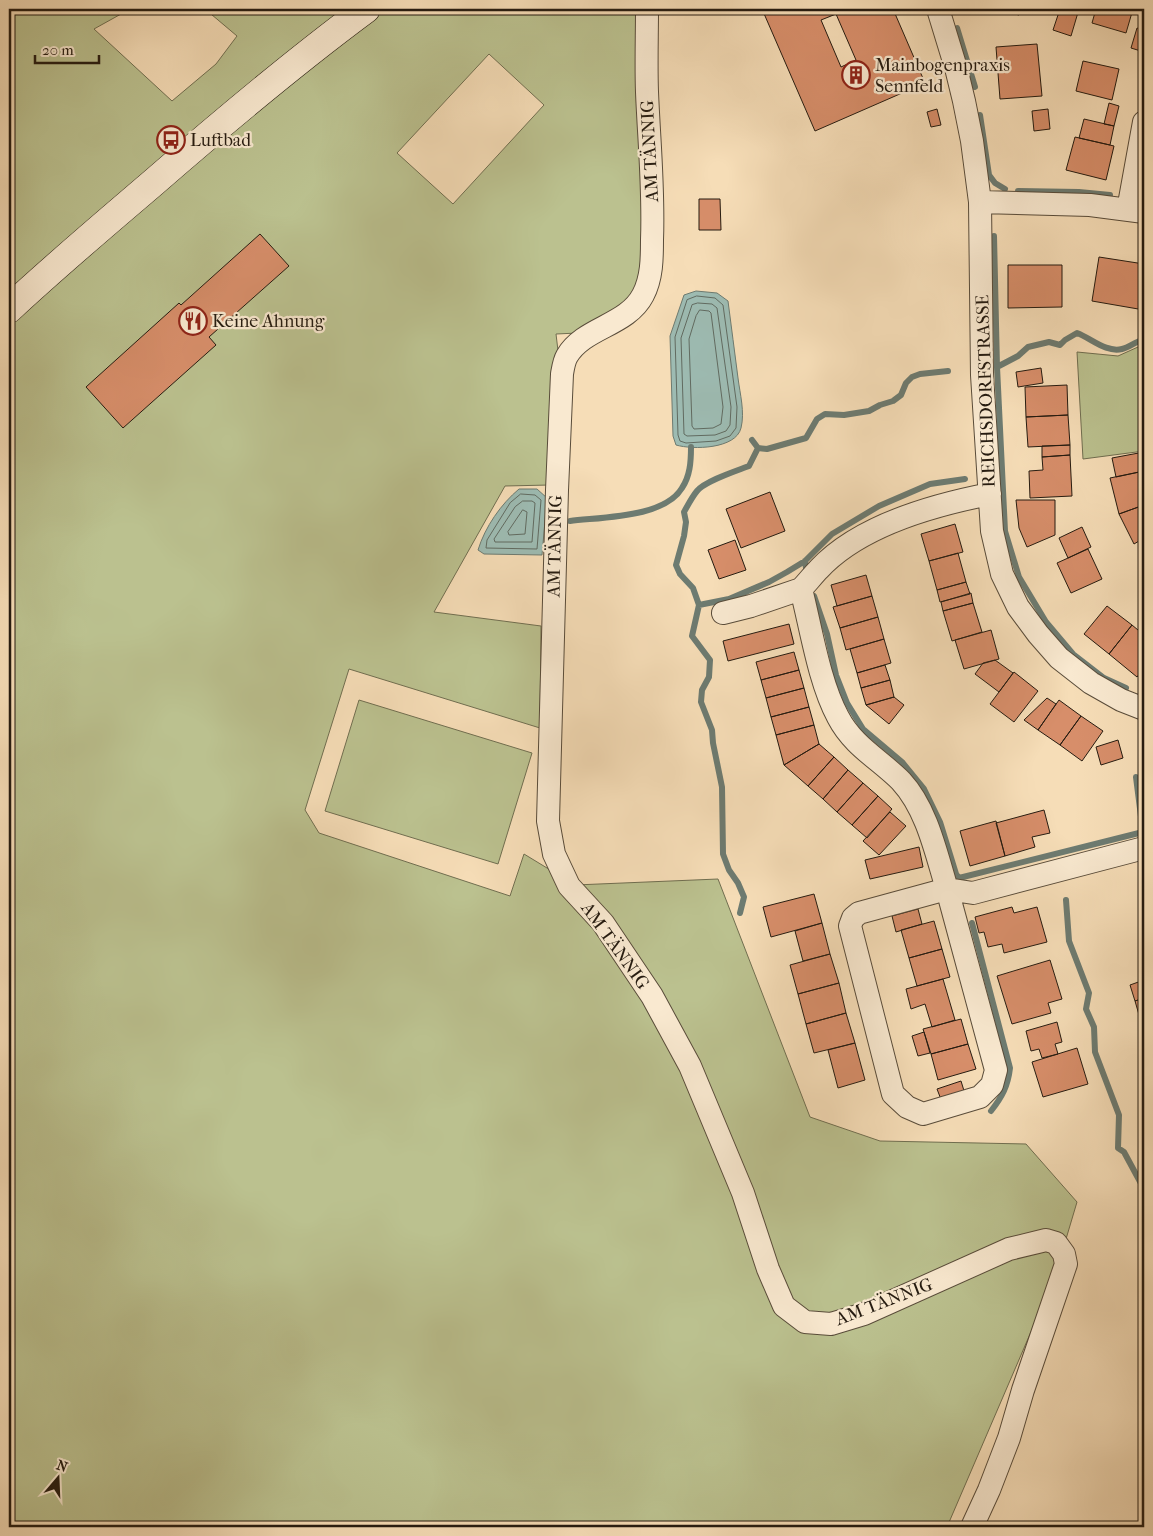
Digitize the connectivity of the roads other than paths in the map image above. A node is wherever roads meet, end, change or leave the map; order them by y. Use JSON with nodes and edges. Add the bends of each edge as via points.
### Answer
{"nodes":[{"id":1,"x":366,"y":9,"type":"edge"},
{"id":2,"x":647,"y":9,"type":"edge"},
{"id":3,"x":938,"y":9,"type":"edge"},
{"id":4,"x":1144,"y":122,"type":"edge"},
{"id":5,"x":980,"y":202,"type":"junction"},
{"id":6,"x":1136,"y":211,"type":"edge"},
{"id":7,"x":9,"y":310,"type":"edge"},
{"id":8,"x":990,"y":494,"type":"junction"},
{"id":9,"x":801,"y":590,"type":"junction"},
{"id":10,"x":723,"y":613,"type":"dead end"},
{"id":11,"x":1144,"y":709,"type":"edge"},
{"id":12,"x":1144,"y":848,"type":"edge"},
{"id":13,"x":947,"y":889,"type":"junction"},
{"id":14,"x":972,"y":1527,"type":"edge"}],
"edges":[{"from":1,"to":7,"type":"main road","via":[[318,44],[180,160]]},
{"from":2,"to":14,"type":"street","name":"AM TÄNNIG","via":[[653,221],[649,280],[644,295],[630,313],[574,348],[567,356],[562,374],[548,821],[554,854],[569,886],[603,923],[652,996],[690,1066],[743,1193],[784,1306],[805,1322],[831,1324],[864,1314],[1009,1249],[1046,1240],[1056,1244],[1064,1254],[1066,1264],[1009,1438]]},
{"from":3,"to":5,"type":"street","name":"REICHSDORFSTRASSE","via":[[964,101]]},
{"from":4,"to":6,"type":"street"},
{"from":5,"to":6,"type":"street","via":[[1069,204]]},
{"from":5,"to":8,"type":"street","name":"REICHSDORFSTRASSE","via":[[982,375]]},
{"from":8,"to":9,"type":"street","via":[[916,512],[866,535],[820,568]]},
{"from":8,"to":11,"type":"street","name":"REICHSDORFSTRASSE","via":[[992,531],[1002,574],[1023,614],[1059,658],[1091,684]]},
{"from":9,"to":10,"type":"street"},
{"from":9,"to":13,"type":"street","via":[[828,696],[838,717],[852,738],[896,777],[912,796],[930,835]]},
{"from":12,"to":13,"type":"street","via":[[973,893]]},
{"from":13,"to":13,"type":"street","via":[[996,1070],[992,1084],[980,1097],[924,1114],[907,1107],[893,1094],[850,926],[860,913]]}]}
